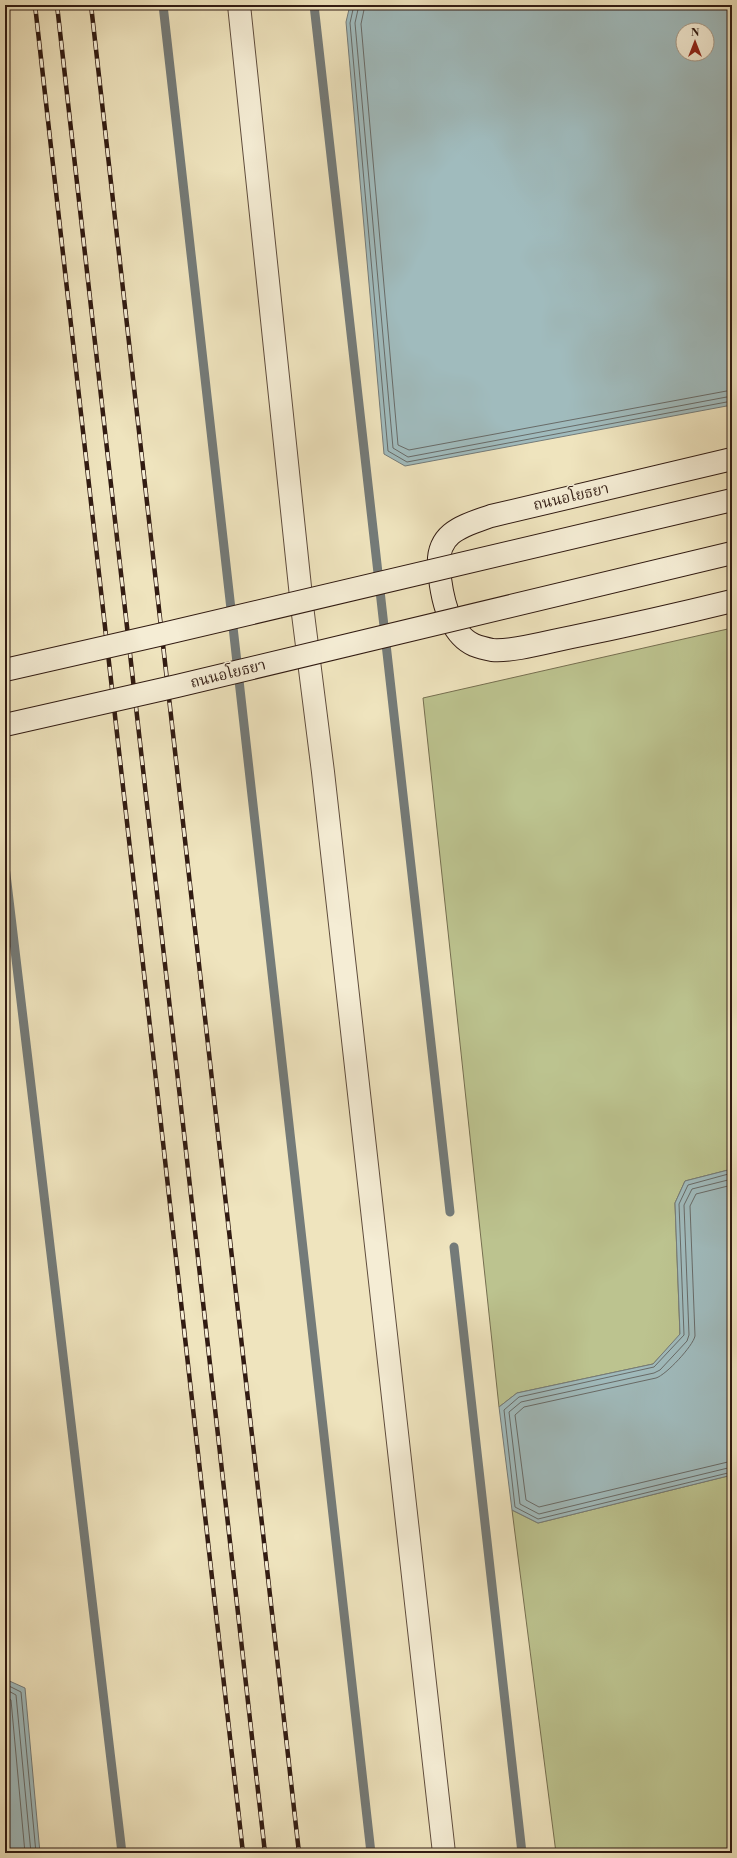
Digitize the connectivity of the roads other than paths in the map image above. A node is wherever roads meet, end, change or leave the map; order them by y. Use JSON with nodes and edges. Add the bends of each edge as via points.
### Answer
{"nodes":[{"id":1,"x":239,"y":5,"type":"edge"},
{"id":2,"x":732,"y":459,"type":"edge"},
{"id":3,"x":732,"y":500,"type":"edge"},
{"id":4,"x":732,"y":553,"type":"edge"},
{"id":5,"x":732,"y":601,"type":"edge"},
{"id":6,"x":5,"y":670,"type":"edge"},
{"id":7,"x":5,"y":725,"type":"edge"},
{"id":8,"x":444,"y":1853,"type":"edge"}],
"edges":[{"from":1,"to":8,"type":"street","via":[[302,606],[323,772]]},
{"from":2,"to":5,"type":"street","name":"ถนนอโยธยา","via":[[490,516],[460,527],[446,538],[440,550],[439,568],[450,617],[462,637],[474,645],[492,650],[527,646]]},
{"from":3,"to":6,"type":"street","bridge":true},
{"from":4,"to":7,"type":"street","name":"ถนนอโยธยา","bridge":true}]}
